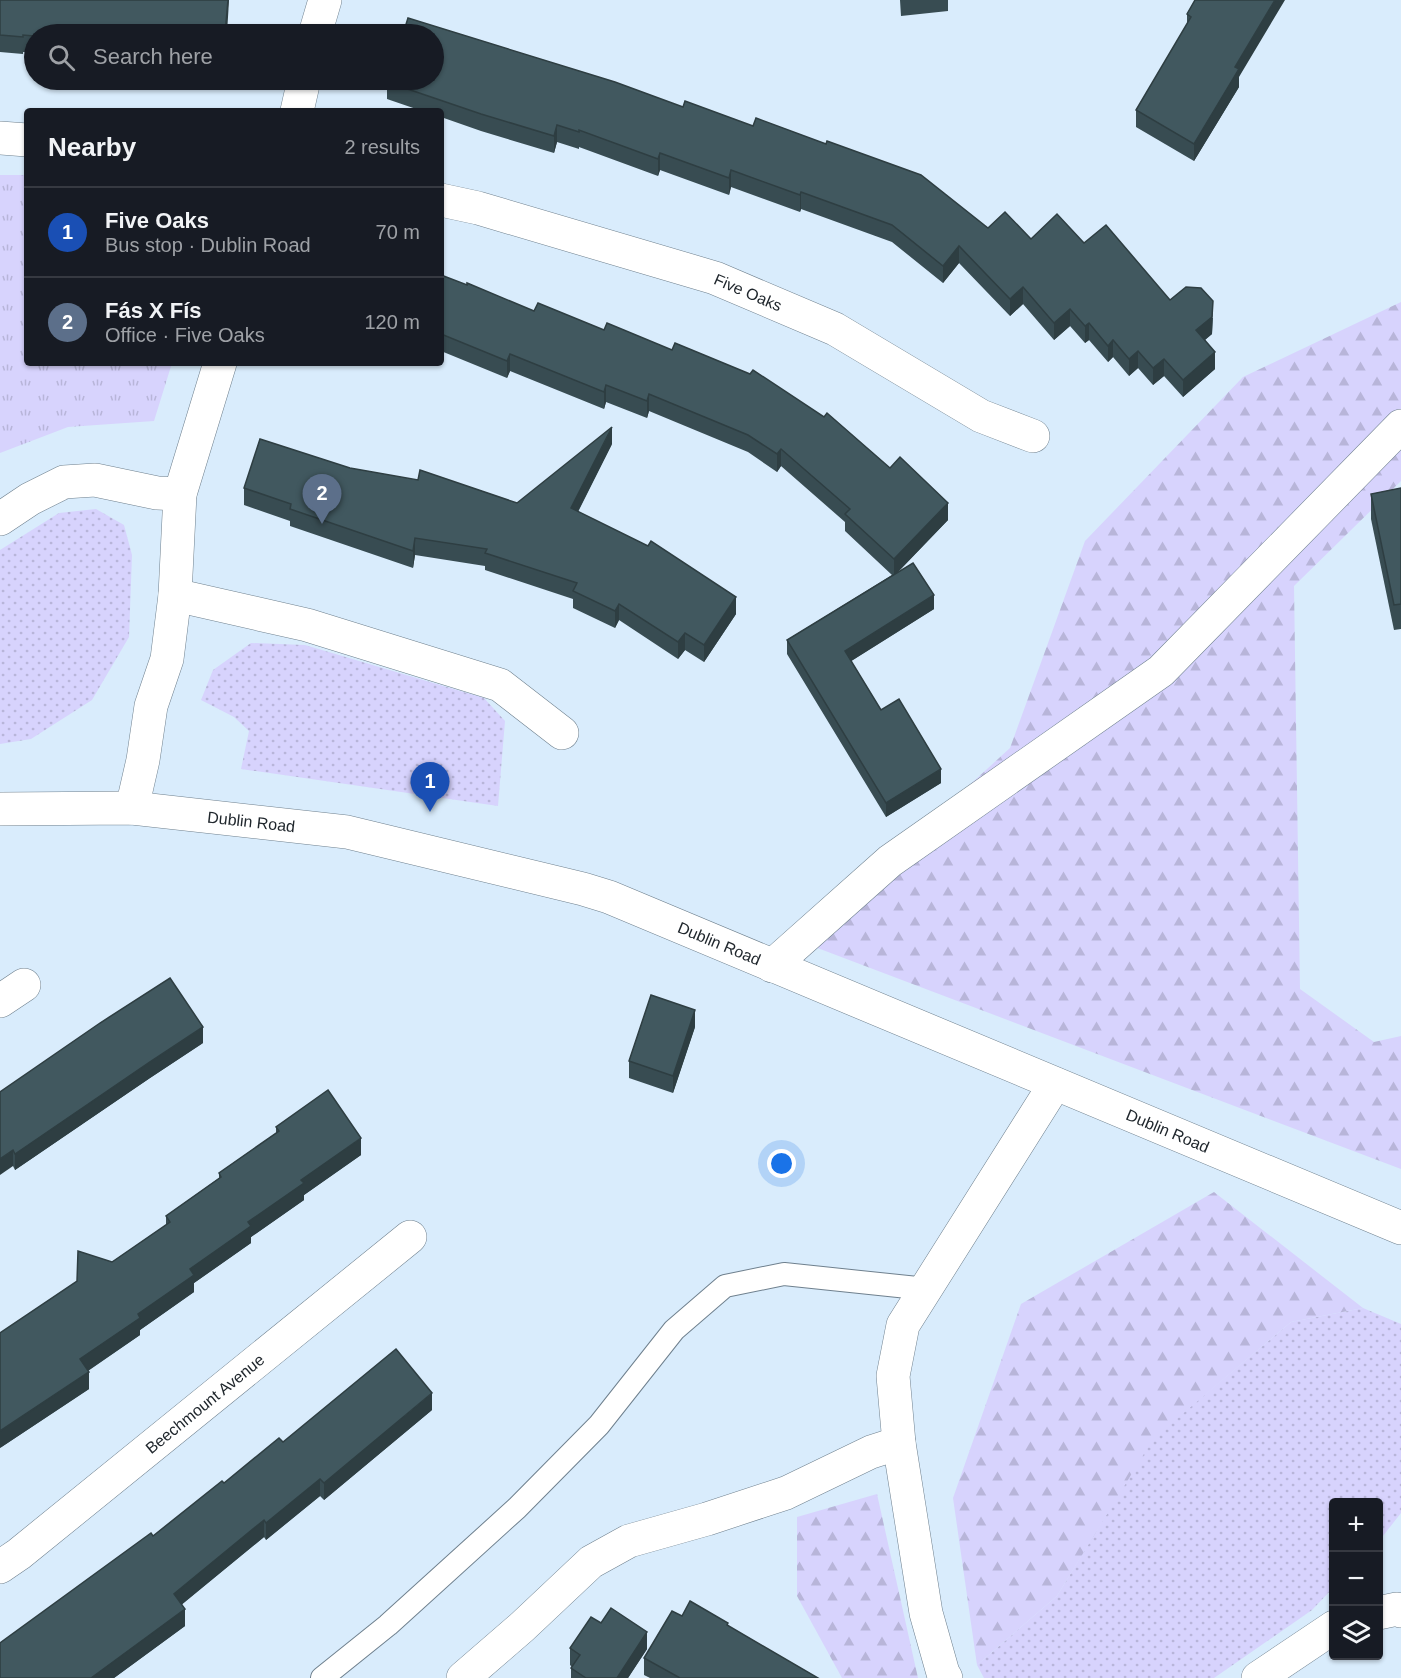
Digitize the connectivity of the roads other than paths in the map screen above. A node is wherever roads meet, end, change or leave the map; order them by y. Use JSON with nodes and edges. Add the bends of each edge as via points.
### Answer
{"nodes":[{"id":1,"x":325,"y":0,"type":"edge"},
{"id":2,"x":318,"y":24,"type":"edge"},
{"id":3,"x":302,"y":90,"type":"edge"},
{"id":4,"x":298,"y":108,"type":"edge"},
{"id":5,"x":0,"y":138,"type":"edge"},
{"id":6,"x":24,"y":140,"type":"edge"},
{"id":7,"x":444,"y":201,"type":"edge"},
{"id":8,"x":218,"y":366,"type":"edge"},
{"id":9,"x":1401,"y":426,"type":"edge"},
{"id":10,"x":1033,"y":436,"type":"dead end"},
{"id":11,"x":180,"y":494,"type":"junction"},
{"id":12,"x":0,"y":519,"type":"edge"},
{"id":13,"x":175,"y":595,"type":"junction"},
{"id":14,"x":562,"y":733,"type":"dead end"},
{"id":15,"x":132,"y":808,"type":"junction"},
{"id":16,"x":0,"y":809,"type":"edge"},
{"id":17,"x":772,"y":966,"type":"junction"},
{"id":18,"x":1055,"y":1084,"type":"junction"},
{"id":19,"x":1401,"y":1228,"type":"edge"},
{"id":20,"x":410,"y":1238,"type":"dead end"},
{"id":21,"x":927,"y":1289,"type":"junction"},
{"id":22,"x":899,"y":1443,"type":"junction"},
{"id":23,"x":0,"y":1567,"type":"edge"},
{"id":24,"x":1329,"y":1631,"type":"edge"},
{"id":25,"x":322,"y":1678,"type":"edge"},
{"id":26,"x":463,"y":1678,"type":"edge"},
{"id":27,"x":946,"y":1678,"type":"edge"},
{"id":28,"x":1258,"y":1678,"type":"edge"}],
"edges":[{"from":1,"to":2,"type":"street"},
{"from":3,"to":4,"type":"street"},
{"from":5,"to":6,"type":"street"},
{"from":7,"to":10,"type":"street","name":"Five Oaks","via":[[715,278],[835,329],[981,416]]},
{"from":8,"to":11,"type":"street"},
{"from":9,"to":17,"type":"street","via":[[1161,671],[890,861]]},
{"from":11,"to":12,"type":"street","via":[[95,480],[64,482]]},
{"from":11,"to":13,"type":"street"},
{"from":13,"to":14,"type":"street","via":[[307,625],[500,685]]},
{"from":13,"to":15,"type":"street","via":[[167,659],[151,706]]},
{"from":15,"to":16,"type":"street","name":"Dublin Road"},
{"from":15,"to":17,"type":"street","name":"Dublin Road","via":[[347,832],[583,889]]},
{"from":17,"to":18,"type":"street","name":"Dublin Road"},
{"from":18,"to":19,"type":"street","name":"Dublin Road"},
{"from":18,"to":21,"type":"street"},
{"from":20,"to":23,"type":"street","name":"Beechmount Avenue"},
{"from":21,"to":22,"type":"street","via":[[903,1325],[893,1376]]},
{"from":21,"to":25,"type":"lane","via":[[784,1274],[724,1286],[675,1330],[599,1425],[518,1508],[388,1625]]},
{"from":22,"to":26,"type":"street","via":[[871,1452],[786,1493],[629,1541],[591,1562]]},
{"from":22,"to":27,"type":"street","via":[[926,1613]]},
{"from":24,"to":28,"type":"street"}]}
